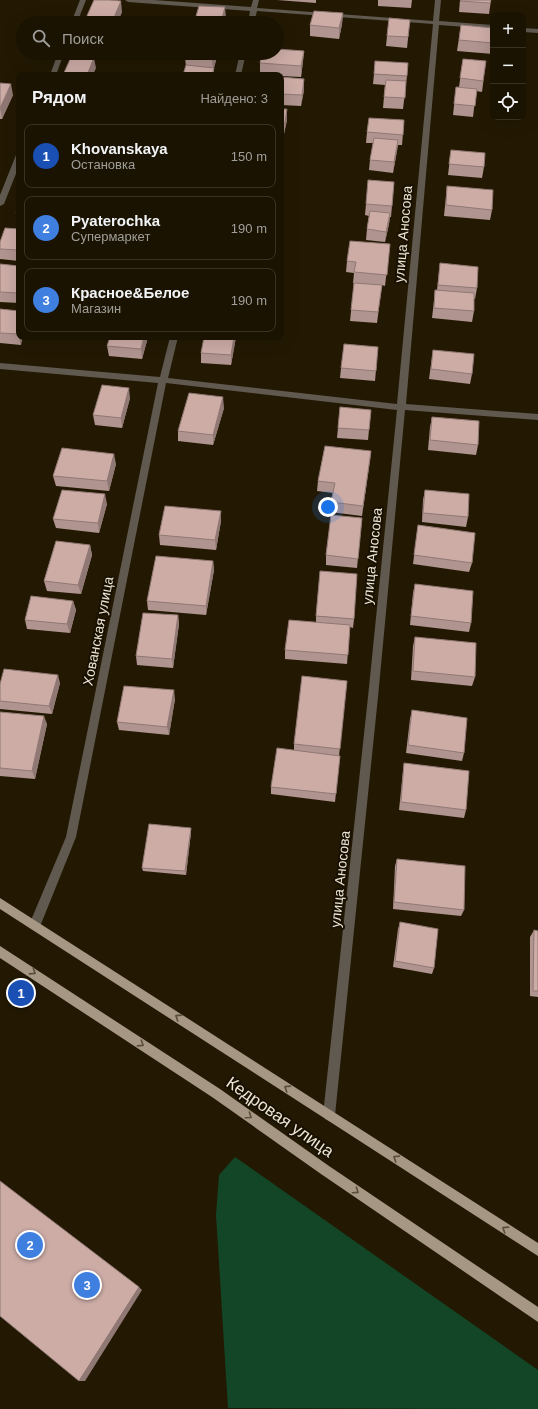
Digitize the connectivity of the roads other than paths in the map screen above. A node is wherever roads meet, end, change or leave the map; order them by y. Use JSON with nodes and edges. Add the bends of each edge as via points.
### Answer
{"nodes":[{"id":1,"x":83,"y":0,"type":"edge"},
{"id":2,"x":128,"y":0,"type":"edge"},
{"id":3,"x":256,"y":0,"type":"edge"},
{"id":4,"x":438,"y":0,"type":"edge"},
{"id":5,"x":254,"y":10,"type":"junction"},
{"id":6,"x":77,"y":16,"type":"edge"},
{"id":7,"x":253,"y":16,"type":"edge"},
{"id":8,"x":436,"y":23,"type":"junction"},
{"id":9,"x":490,"y":27,"type":"edge"},
{"id":10,"x":526,"y":30,"type":"edge"},
{"id":11,"x":538,"y":31,"type":"edge"},
{"id":12,"x":59,"y":60,"type":"edge"},
{"id":13,"x":241,"y":60,"type":"edge"},
{"id":14,"x":53,"y":72,"type":"edge"},
{"id":15,"x":239,"y":72,"type":"edge"},
{"id":16,"x":16,"y":165,"type":"edge"},
{"id":17,"x":0,"y":204,"type":"edge"},
{"id":18,"x":173,"y":340,"type":"edge"},
{"id":19,"x":0,"y":366,"type":"edge"},
{"id":20,"x":163,"y":380,"type":"junction"},
{"id":21,"x":401,"y":407,"type":"junction"},
{"id":22,"x":538,"y":417,"type":"edge"},
{"id":23,"x":0,"y":903,"type":"edge"},
{"id":24,"x":35,"y":925,"type":"junction"},
{"id":25,"x":0,"y":951,"type":"edge"},
{"id":26,"x":329,"y":1115,"type":"junction"},
{"id":27,"x":538,"y":1250,"type":"edge"},
{"id":28,"x":538,"y":1315,"type":"edge"}],
"edges":[{"from":1,"to":6,"type":"street"},
{"from":2,"to":5,"type":"street"},
{"from":3,"to":5,"type":"street"},
{"from":4,"to":8,"type":"street","name":"улица Аносова"},
{"from":5,"to":7,"type":"street"},
{"from":5,"to":8,"type":"street"},
{"from":8,"to":9,"type":"street"},
{"from":8,"to":21,"type":"street","name":"улица Аносова"},
{"from":10,"to":11,"type":"street"},
{"from":12,"to":14,"type":"street"},
{"from":13,"to":15,"type":"street"},
{"from":16,"to":17,"type":"street"},
{"from":18,"to":20,"type":"street","name":"Хованская улица"},
{"from":19,"to":20,"type":"street"},
{"from":20,"to":21,"type":"street"},
{"from":20,"to":24,"type":"street","name":"Хованская улица","via":[[71,837]]},
{"from":21,"to":22,"type":"street"},
{"from":21,"to":26,"type":"street","name":"улица Аносова"},
{"from":23,"to":24,"type":"main road","name":"Кедровая улица"},
{"from":26,"to":24,"type":"main road","name":"Кедровая улица","one_way":true},
{"from":25,"to":28,"type":"main road","name":"Кедровая улица","one_way":true,"via":[[216,1093]]},
{"from":27,"to":26,"type":"main road","name":"Кедровая улица","one_way":true}]}
